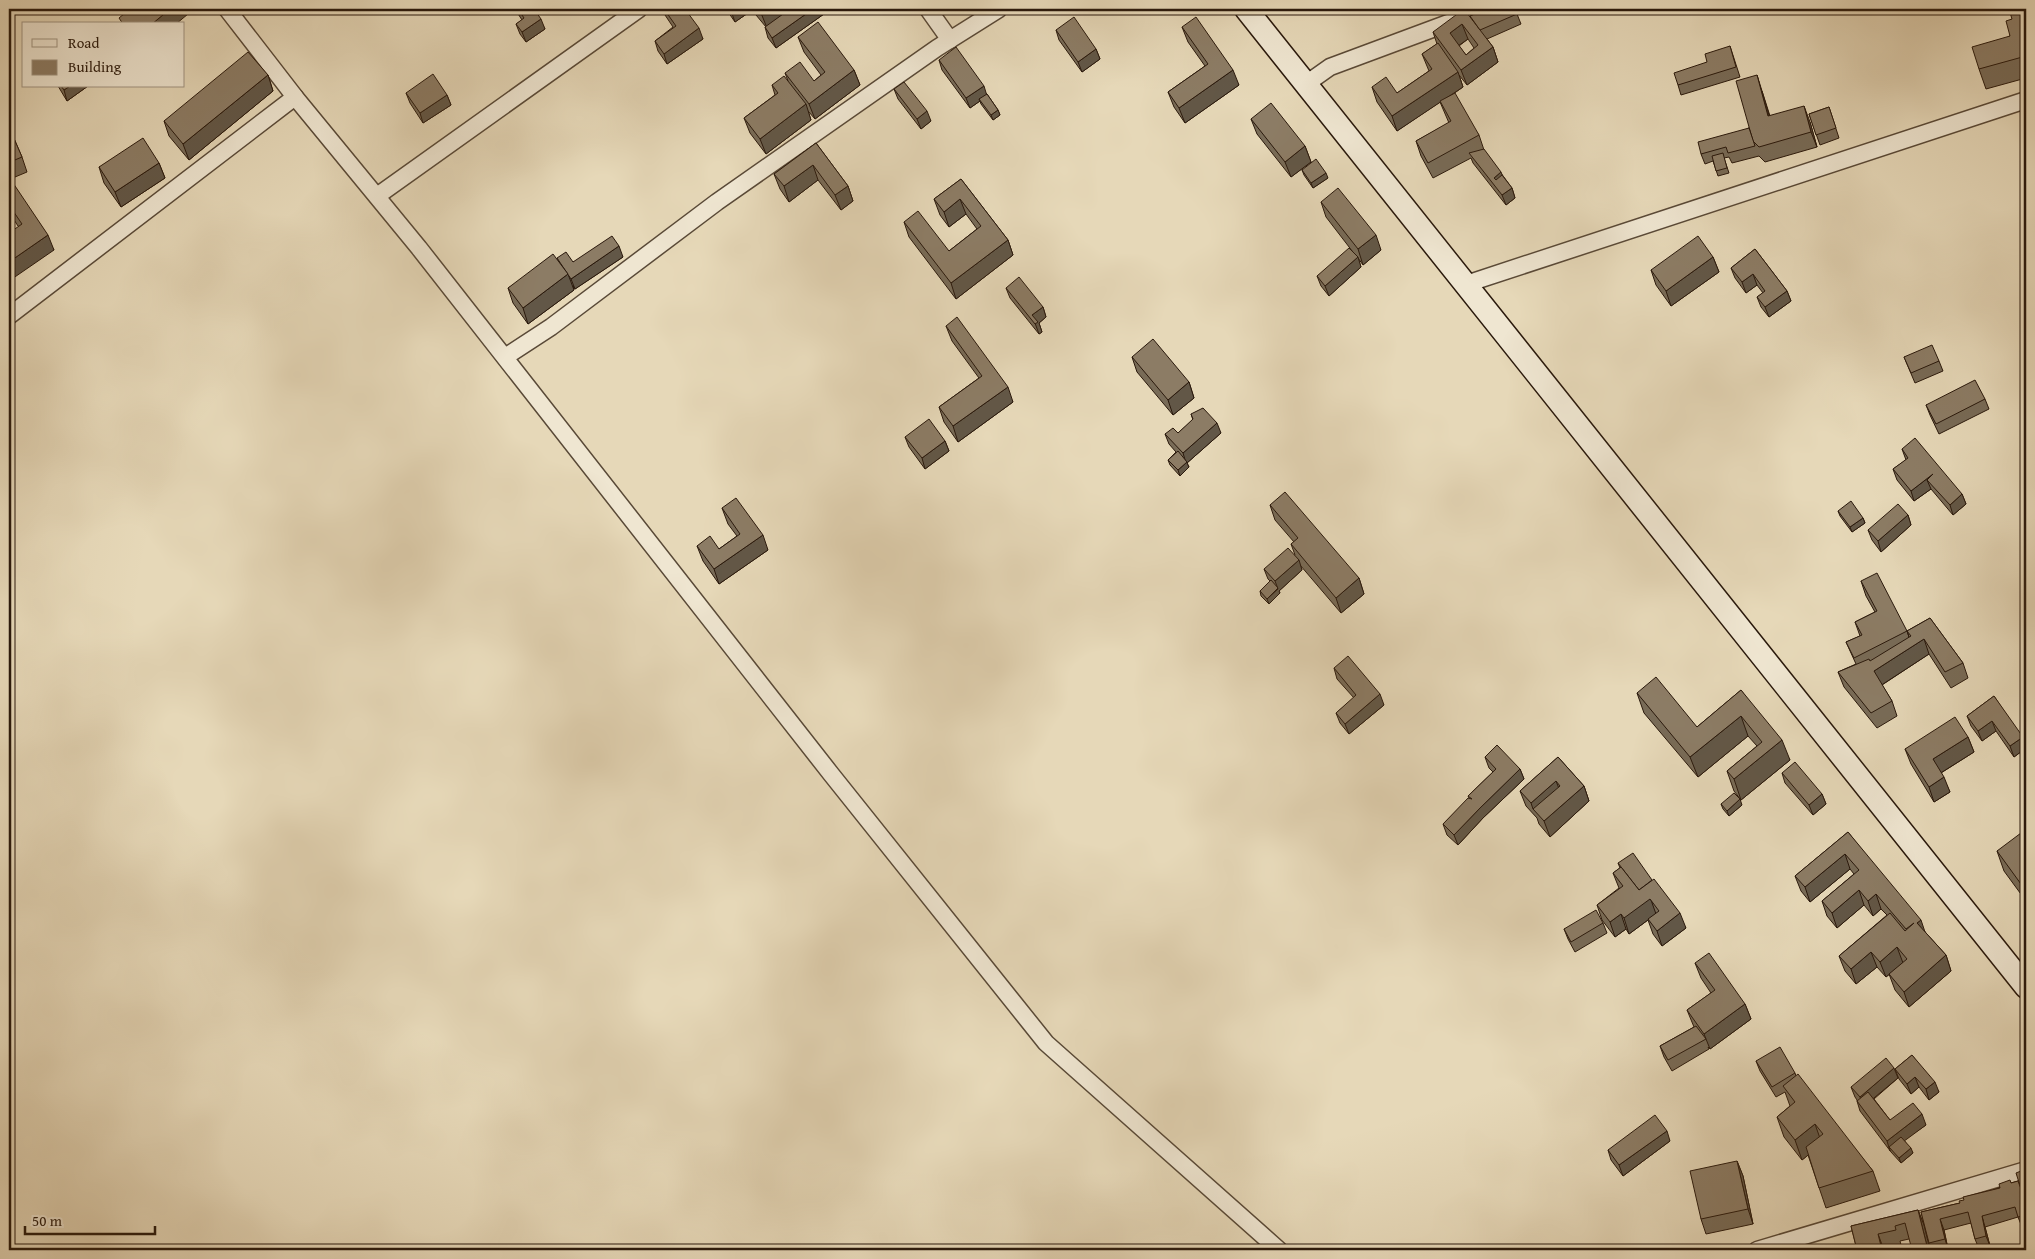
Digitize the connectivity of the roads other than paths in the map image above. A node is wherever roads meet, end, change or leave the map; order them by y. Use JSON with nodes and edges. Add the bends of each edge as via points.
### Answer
{"nodes":[{"id":1,"x":227,"y":9,"type":"edge"},
{"id":2,"x":639,"y":9,"type":"edge"},
{"id":3,"x":928,"y":9,"type":"edge"},
{"id":4,"x":999,"y":9,"type":"edge"},
{"id":5,"x":1246,"y":9,"type":"edge"},
{"id":6,"x":1486,"y":9,"type":"edge"},
{"id":7,"x":950,"y":40,"type":"junction"},
{"id":8,"x":1306,"y":84,"type":"junction"},
{"id":9,"x":295,"y":97,"type":"junction"},
{"id":10,"x":2026,"y":100,"type":"edge"},
{"id":11,"x":377,"y":196,"type":"junction"},
{"id":12,"x":1466,"y":284,"type":"junction"},
{"id":13,"x":9,"y":316,"type":"edge"},
{"id":14,"x":505,"y":357,"type":"junction"},
{"id":15,"x":2026,"y":987,"type":"edge"},
{"id":16,"x":2026,"y":1170,"type":"edge"},
{"id":17,"x":1279,"y":1250,"type":"edge"},
{"id":18,"x":1757,"y":1250,"type":"edge"}],
"edges":[{"from":1,"to":9,"type":"street"},
{"from":2,"to":11,"type":"street"},
{"from":3,"to":7,"type":"street"},
{"from":4,"to":7,"type":"street"},
{"from":5,"to":8,"type":"street"},
{"from":6,"to":8,"type":"street","via":[[1330,67]]},
{"from":7,"to":14,"type":"street","via":[[717,202],[551,327]]},
{"from":8,"to":12,"type":"street"},
{"from":9,"to":11,"type":"street"},
{"from":9,"to":13,"type":"street"},
{"from":10,"to":12,"type":"street"},
{"from":11,"to":14,"type":"street"},
{"from":12,"to":15,"type":"street"},
{"from":14,"to":17,"type":"street","via":[[1046,1043]]},
{"from":16,"to":18,"type":"street"}]}
